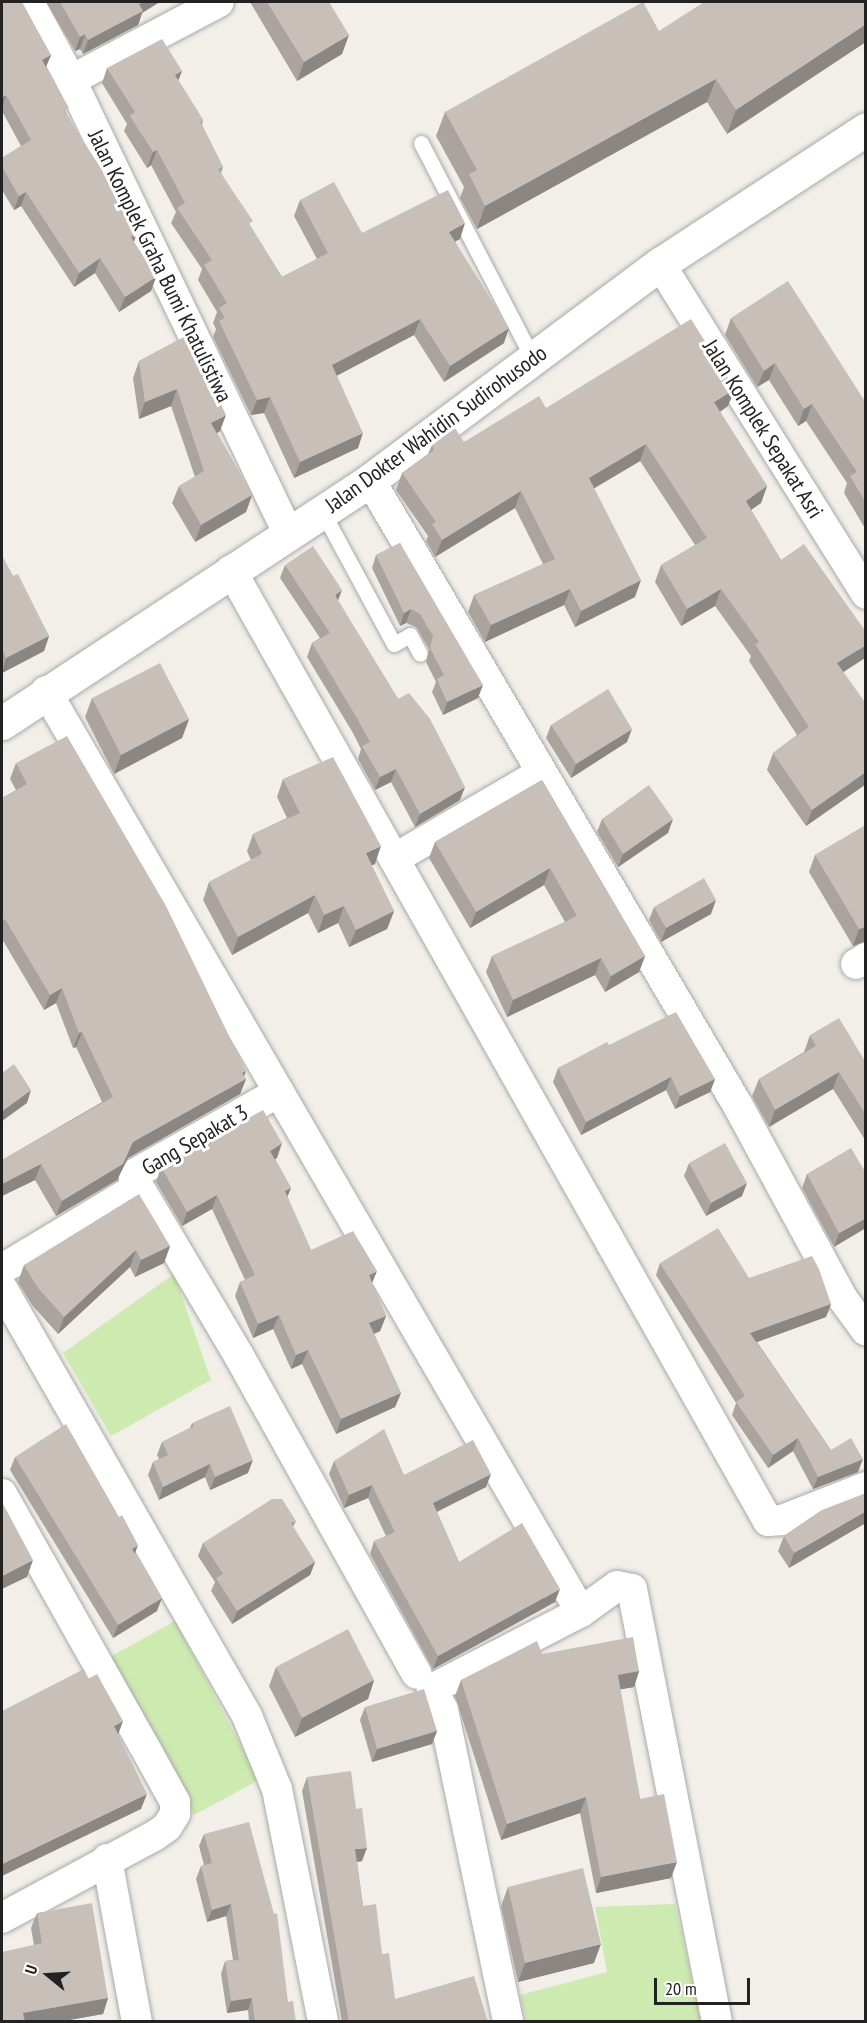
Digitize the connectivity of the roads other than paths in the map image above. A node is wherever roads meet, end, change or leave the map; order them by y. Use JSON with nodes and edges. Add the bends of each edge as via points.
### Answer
{"nodes":[{"id":1,"x":29,"y":2,"type":"edge"},
{"id":2,"x":219,"y":2,"type":"edge"},
{"id":3,"x":71,"y":80,"type":"junction"},
{"id":4,"x":866,"y":129,"type":"edge"},
{"id":5,"x":421,"y":144,"type":"dead end"},
{"id":6,"x":660,"y":264,"type":"junction"},
{"id":7,"x":533,"y":359,"type":"junction"},
{"id":8,"x":370,"y":480,"type":"junction"},
{"id":9,"x":322,"y":511,"type":"junction"},
{"id":10,"x":288,"y":533,"type":"junction"},
{"id":11,"x":231,"y":570,"type":"junction"},
{"id":12,"x":866,"y":594,"type":"edge"},
{"id":13,"x":420,"y":654,"type":"dead end"},
{"id":14,"x":46,"y":691,"type":"junction"},
{"id":15,"x":2,"y":723,"type":"edge"},
{"id":16,"x":529,"y":780,"type":"dead end"},
{"id":17,"x":394,"y":859,"type":"junction"},
{"id":18,"x":279,"y":1092,"type":"junction"},
{"id":19,"x":137,"y":1188,"type":"junction"},
{"id":20,"x":3,"y":1286,"type":"edge"},
{"id":21,"x":866,"y":1331,"type":"edge"},
{"id":22,"x":866,"y":1487,"type":"edge"},
{"id":23,"x":2,"y":1494,"type":"edge"},
{"id":24,"x":581,"y":1612,"type":"junction"},
{"id":25,"x":417,"y":1674,"type":"dead end"},
{"id":26,"x":106,"y":1859,"type":"junction"},
{"id":27,"x":2,"y":1918,"type":"edge"},
{"id":28,"x":137,"y":2022,"type":"edge"},
{"id":29,"x":323,"y":2022,"type":"edge"},
{"id":30,"x":508,"y":2022,"type":"edge"},
{"id":31,"x":717,"y":2022,"type":"edge"}],
"edges":[{"from":1,"to":3,"type":"street","name":"Jalan Komplek Graha Bumi Khatulistiwa"},
{"from":2,"to":3,"type":"street"},
{"from":3,"to":10,"type":"street","name":"Jalan Komplek Graha Bumi Khatulistiwa"},
{"from":4,"to":6,"type":"street","name":"Jalan Dokter Wahidin Sudirohusodo"},
{"from":5,"to":7,"type":"lane"},
{"from":6,"to":7,"type":"street","name":"Jalan Dokter Wahidin Sudirohusodo"},
{"from":6,"to":12,"type":"street","name":"Jalan Komplek Sepakat Asri"},
{"from":7,"to":8,"type":"street","name":"Jalan Dokter Wahidin Sudirohusodo"},
{"from":8,"to":9,"type":"street","name":"Jalan Dokter Wahidin Sudirohusodo"},
{"from":8,"to":21,"type":"street","via":[[737,1104],[843,1299]]},
{"from":9,"to":10,"type":"street","name":"Jalan Dokter Wahidin Sudirohusodo"},
{"from":9,"to":13,"type":"lane","via":[[394,644],[410,635]]},
{"from":10,"to":11,"type":"street","name":"Jalan Dokter Wahidin Sudirohusodo"},
{"from":11,"to":14,"type":"street","name":"Jalan Dokter Wahidin Sudirohusodo"},
{"from":11,"to":17,"type":"street"},
{"from":14,"to":15,"type":"street","name":"Jalan Dokter Wahidin Sudirohusodo"},
{"from":14,"to":18,"type":"street"},
{"from":16,"to":17,"type":"street"},
{"from":17,"to":22,"type":"street","via":[[768,1521],[782,1520]]},
{"from":18,"to":19,"type":"street","name":"Gang Sepakat 3","via":[[136,1173]]},
{"from":18,"to":24,"type":"street"},
{"from":19,"to":20,"type":"street","name":"Gang Sepakat 3"},
{"from":19,"to":25,"type":"street","via":[[239,1356]]},
{"from":20,"to":29,"type":"street","via":[[247,1716],[277,1789]]},
{"from":23,"to":26,"type":"street","via":[[175,1802],[176,1814],[167,1827]]},
{"from":24,"to":30,"type":"street","via":[[432,1689],[443,1710]]},
{"from":24,"to":31,"type":"street","via":[[617,1586],[632,1589]]},
{"from":26,"to":27,"type":"street"},
{"from":26,"to":28,"type":"street"}]}
